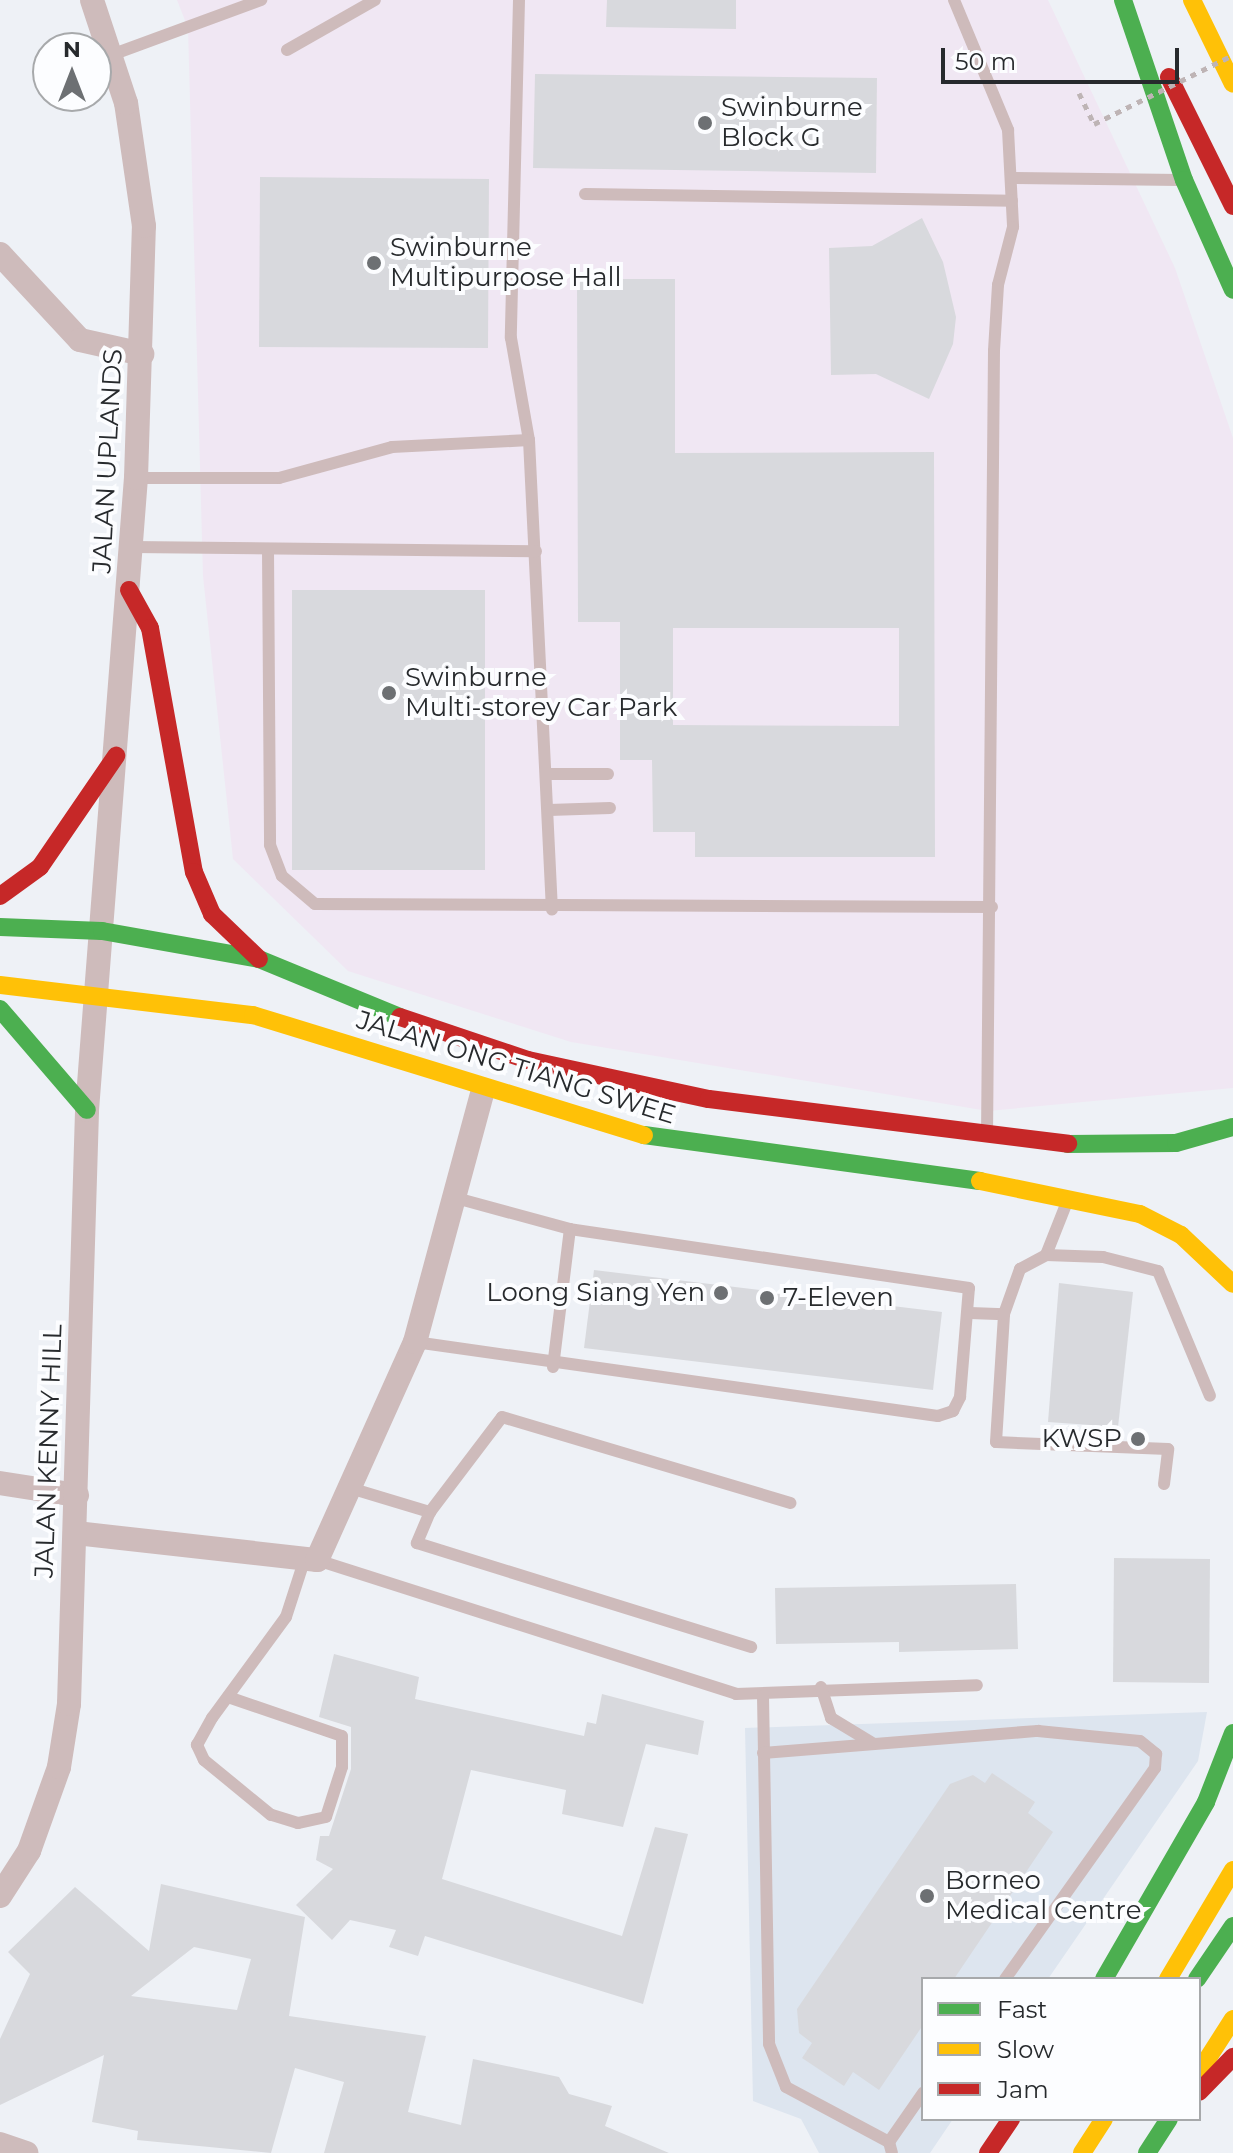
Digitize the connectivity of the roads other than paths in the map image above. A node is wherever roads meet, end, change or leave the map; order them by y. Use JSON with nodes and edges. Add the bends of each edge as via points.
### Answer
{"nodes":[{"id":1,"x":92,"y":0,"type":"edge"},
{"id":2,"x":261,"y":0,"type":"edge"},
{"id":3,"x":375,"y":0,"type":"edge"},
{"id":4,"x":519,"y":0,"type":"edge"},
{"id":5,"x":954,"y":0,"type":"edge"},
{"id":6,"x":1123,"y":0,"type":"edge"},
{"id":7,"x":1129,"y":0,"type":"edge"},
{"id":8,"x":1192,"y":0,"type":"edge"},
{"id":9,"x":1211,"y":0,"type":"edge"},
{"id":10,"x":1226,"y":18,"type":"dead end"},
{"id":11,"x":287,"y":50,"type":"dead end"},
{"id":12,"x":114,"y":54,"type":"junction"},
{"id":13,"x":1233,"y":84,"type":"edge"},
{"id":14,"x":1011,"y":178,"type":"junction"},
{"id":15,"x":1184,"y":180,"type":"junction"},
{"id":16,"x":585,"y":194,"type":"dead end"},
{"id":17,"x":1012,"y":201,"type":"junction"},
{"id":18,"x":1233,"y":206,"type":"edge"},
{"id":19,"x":0,"y":254,"type":"edge"},
{"id":20,"x":1233,"y":290,"type":"edge"},
{"id":21,"x":142,"y":354,"type":"junction"},
{"id":22,"x":529,"y":440,"type":"junction"},
{"id":23,"x":136,"y":478,"type":"junction"},
{"id":24,"x":132,"y":547,"type":"junction"},
{"id":25,"x":268,"y":550,"type":"junction"},
{"id":26,"x":536,"y":551,"type":"junction"},
{"id":27,"x":129,"y":590,"type":"junction"},
{"id":28,"x":116,"y":756,"type":"junction"},
{"id":29,"x":546,"y":774,"type":"junction"},
{"id":30,"x":608,"y":774,"type":"dead end"},
{"id":31,"x":610,"y":808,"type":"dead end"},
{"id":32,"x":549,"y":810,"type":"junction"},
{"id":33,"x":0,"y":896,"type":"edge"},
{"id":34,"x":992,"y":907,"type":"junction"},
{"id":35,"x":552,"y":909,"type":"junction"},
{"id":36,"x":0,"y":927,"type":"edge"},
{"id":37,"x":102,"y":931,"type":"junction"},
{"id":38,"x":259,"y":959,"type":"junction"},
{"id":39,"x":0,"y":985,"type":"edge"},
{"id":40,"x":97,"y":994,"type":"junction"},
{"id":41,"x":0,"y":1009,"type":"edge"},
{"id":42,"x":483,"y":1090,"type":"junction"},
{"id":43,"x":87,"y":1110,"type":"junction"},
{"id":44,"x":1233,"y":1127,"type":"edge"},
{"id":45,"x":986,"y":1137,"type":"junction"},
{"id":46,"x":452,"y":1197,"type":"junction"},
{"id":47,"x":1070,"y":1197,"type":"junction"},
{"id":48,"x":570,"y":1229,"type":"junction"},
{"id":49,"x":1046,"y":1255,"type":"junction"},
{"id":50,"x":1233,"y":1284,"type":"edge"},
{"id":51,"x":970,"y":1313,"type":"junction"},
{"id":52,"x":1004,"y":1314,"type":"junction"},
{"id":53,"x":415,"y":1342,"type":"junction"},
{"id":54,"x":553,"y":1367,"type":"junction"},
{"id":55,"x":1210,"y":1396,"type":"dead end"},
{"id":56,"x":0,"y":1483,"type":"edge"},
{"id":57,"x":1164,"y":1484,"type":"dead end"},
{"id":58,"x":350,"y":1488,"type":"junction"},
{"id":59,"x":77,"y":1495,"type":"junction"},
{"id":60,"x":790,"y":1503,"type":"dead end"},
{"id":61,"x":430,"y":1512,"type":"junction"},
{"id":62,"x":76,"y":1533,"type":"junction"},
{"id":63,"x":311,"y":1559,"type":"junction"},
{"id":64,"x":751,"y":1647,"type":"dead end"},
{"id":65,"x":977,"y":1685,"type":"dead end"},
{"id":66,"x":821,"y":1687,"type":"junction"},
{"id":67,"x":763,"y":1696,"type":"junction"},
{"id":68,"x":228,"y":1697,"type":"junction"},
{"id":69,"x":1233,"y":1733,"type":"edge"},
{"id":70,"x":874,"y":1744,"type":"junction"},
{"id":71,"x":763,"y":1753,"type":"junction"},
{"id":72,"x":1233,"y":1870,"type":"edge"},
{"id":73,"x":0,"y":1896,"type":"edge"},
{"id":74,"x":1233,"y":1926,"type":"edge"},
{"id":75,"x":1006,"y":1977,"type":"edge"},
{"id":76,"x":1105,"y":1977,"type":"edge"},
{"id":77,"x":1169,"y":1977,"type":"edge"},
{"id":78,"x":1198,"y":1977,"type":"edge"},
{"id":79,"x":1233,"y":2019,"type":"edge"},
{"id":80,"x":1233,"y":2057,"type":"edge"},
{"id":81,"x":1201,"y":2069,"type":"edge"},
{"id":82,"x":1201,"y":2090,"type":"edge"},
{"id":83,"x":921,"y":2096,"type":"edge"},
{"id":84,"x":1010,"y":2121,"type":"edge"},
{"id":85,"x":1103,"y":2121,"type":"edge"},
{"id":86,"x":1168,"y":2121,"type":"edge"},
{"id":87,"x":0,"y":2144,"type":"edge"},
{"id":88,"x":890,"y":2147,"type":"edge"},
{"id":89,"x":26,"y":2153,"type":"edge"},
{"id":90,"x":988,"y":2153,"type":"edge"},
{"id":91,"x":1082,"y":2153,"type":"edge"},
{"id":92,"x":1147,"y":2153,"type":"edge"}],
"edges":[{"from":1,"to":12,"type":"street","name":"JALAN UPLANDS"},
{"from":2,"to":12,"type":"lane"},
{"from":3,"to":11,"type":"lane"},
{"from":4,"to":22,"type":"lane","via":[[511,338]]},
{"from":5,"to":14,"type":"lane","via":[[1000,102]]},
{"from":6,"to":15,"type":"main road"},
{"from":7,"to":18,"type":"main road"},
{"from":8,"to":13,"type":"main road"},
{"from":9,"to":10,"type":"main road"},
{"from":12,"to":21,"type":"street","name":"JALAN UPLANDS","via":[[144,226]]},
{"from":14,"to":15,"type":"lane"},
{"from":14,"to":17,"type":"lane"},
{"from":15,"to":20,"type":"main road"},
{"from":16,"to":17,"type":"lane"},
{"from":17,"to":34,"type":"lane","via":[[994,351]]},
{"from":19,"to":21,"type":"street","via":[[80,340]]},
{"from":21,"to":23,"type":"street","name":"JALAN UPLANDS"},
{"from":22,"to":23,"type":"lane","via":[[392,447],[279,478]]},
{"from":22,"to":26,"type":"lane"},
{"from":23,"to":24,"type":"street","name":"JALAN UPLANDS"},
{"from":24,"to":25,"type":"lane"},
{"from":24,"to":27,"type":"street","name":"JALAN UPLANDS"},
{"from":25,"to":26,"type":"lane"},
{"from":25,"to":35,"type":"lane","via":[[270,845],[282,876],[315,904]]},
{"from":26,"to":29,"type":"lane"},
{"from":27,"to":28,"type":"street","name":"JALAN UPLANDS"},
{"from":27,"to":38,"type":"main road","via":[[154,643],[194,872],[212,914]]},
{"from":28,"to":33,"type":"main road","via":[[40,867]]},
{"from":28,"to":37,"type":"street","name":"JALAN UPLANDS"},
{"from":29,"to":30,"type":"lane"},
{"from":29,"to":32,"type":"lane"},
{"from":31,"to":32,"type":"lane"},
{"from":32,"to":35,"type":"lane"},
{"from":34,"to":35,"type":"lane"},
{"from":34,"to":45,"type":"lane"},
{"from":36,"to":37,"type":"main road","name":"JALAN ONG TIANG SWEE"},
{"from":37,"to":38,"type":"main road","name":"JALAN ONG TIANG SWEE"},
{"from":37,"to":40,"type":"street","name":"JALAN UPLANDS"},
{"from":38,"to":45,"type":"main road","name":"JALAN ONG TIANG SWEE","via":[[347,1000],[528,1060],[709,1099]]},
{"from":39,"to":40,"type":"main road","name":"JALAN ONG TIANG SWEE"},
{"from":40,"to":42,"type":"main road","name":"JALAN ONG TIANG SWEE","via":[[253,1015]]},
{"from":40,"to":43,"type":"street","name":"JALAN KENNY HILL"},
{"from":41,"to":43,"type":"main road"},
{"from":42,"to":46,"type":"street"},
{"from":42,"to":47,"type":"main road","name":"JALAN ONG TIANG SWEE","via":[[666,1142]]},
{"from":43,"to":59,"type":"street","name":"JALAN KENNY HILL"},
{"from":44,"to":45,"type":"main road","name":"JALAN ONG TIANG SWEE","via":[[1176,1143],[1106,1149]]},
{"from":46,"to":48,"type":"lane"},
{"from":46,"to":53,"type":"street"},
{"from":47,"to":49,"type":"lane"},
{"from":47,"to":50,"type":"main road","name":"JALAN ONG TIANG SWEE","via":[[1140,1214],[1181,1235]]},
{"from":48,"to":51,"type":"lane","via":[[952,1282],[969,1288]]},
{"from":48,"to":54,"type":"lane"},
{"from":49,"to":52,"type":"lane","via":[[1020,1269]]},
{"from":49,"to":55,"type":"lane","via":[[1103,1257],[1158,1271]]},
{"from":51,"to":52,"type":"lane"},
{"from":51,"to":54,"type":"lane","via":[[960,1397],[953,1411],[938,1416]]},
{"from":52,"to":57,"type":"lane","via":[[996,1442],[1168,1449]]},
{"from":53,"to":54,"type":"lane"},
{"from":53,"to":58,"type":"street"},
{"from":56,"to":59,"type":"street"},
{"from":58,"to":61,"type":"lane"},
{"from":58,"to":63,"type":"street"},
{"from":59,"to":62,"type":"street","name":"JALAN KENNY HILL"},
{"from":60,"to":61,"type":"lane","via":[[502,1417]]},
{"from":61,"to":64,"type":"lane","via":[[417,1543]]},
{"from":62,"to":63,"type":"street"},
{"from":62,"to":73,"type":"street","name":"JALAN KENNY HILL","via":[[59,1767],[29,1851]]},
{"from":63,"to":67,"type":"lane","via":[[697,1685]]},
{"from":63,"to":68,"type":"lane","via":[[286,1617]]},
{"from":65,"to":66,"type":"lane"},
{"from":66,"to":67,"type":"lane"},
{"from":66,"to":70,"type":"lane","via":[[831,1718]]},
{"from":67,"to":71,"type":"lane"},
{"from":68,"to":68,"type":"lane","via":[[197,1745],[204,1760],[271,1815],[298,1823],[326,1817],[342,1767],[342,1736]]},
{"from":69,"to":76,"type":"main road","via":[[1206,1802]]},
{"from":70,"to":71,"type":"lane"},
{"from":70,"to":75,"type":"lane","via":[[1038,1731],[1140,1741],[1156,1754],[1155,1768]]},
{"from":71,"to":88,"type":"lane","via":[[763,1952],[777,2070],[786,2087]]},
{"from":72,"to":77,"type":"main road"},
{"from":74,"to":78,"type":"main road"},
{"from":79,"to":81,"type":"main road"},
{"from":80,"to":82,"type":"main road"},
{"from":83,"to":88,"type":"lane"},
{"from":84,"to":90,"type":"main road"},
{"from":85,"to":91,"type":"main road"},
{"from":86,"to":92,"type":"main road"},
{"from":87,"to":89,"type":"street"}]}
